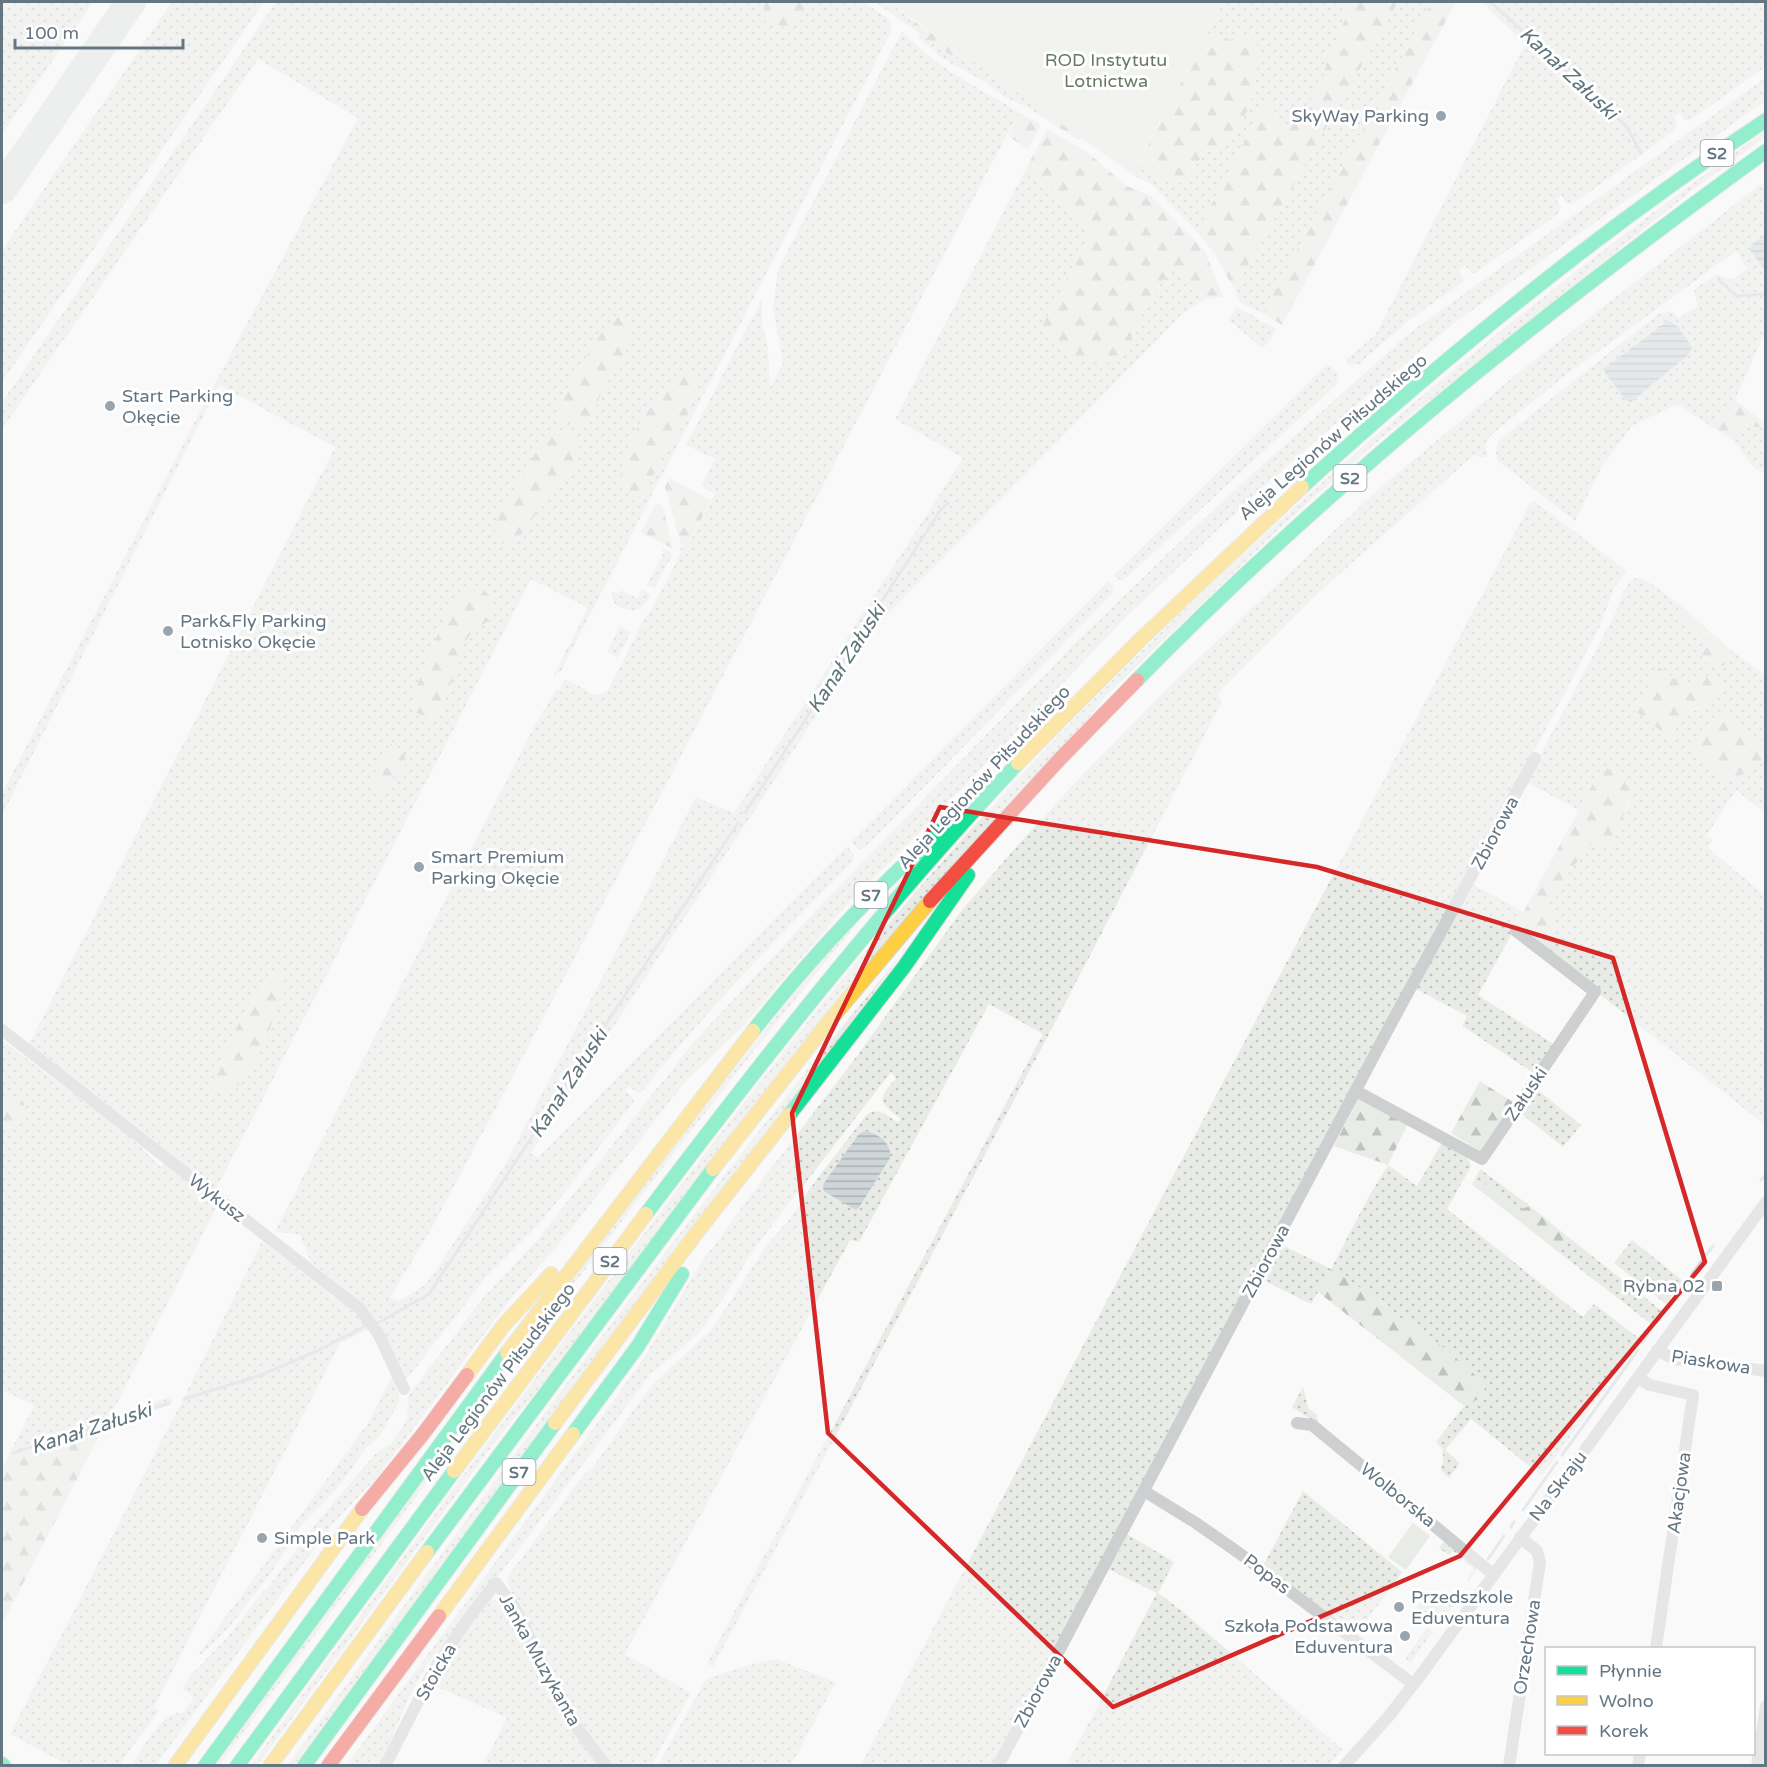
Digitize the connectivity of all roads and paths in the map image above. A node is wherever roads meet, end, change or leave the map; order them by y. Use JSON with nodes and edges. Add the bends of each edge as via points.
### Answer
{"nodes":[{"id":1,"x":1766,"y":120,"type":"edge"},
{"id":2,"x":1766,"y":151,"type":"edge"},
{"id":3,"x":1535,"y":758,"type":"dead end"},
{"id":4,"x":1006,"y":776,"type":"junction"},
{"id":5,"x":1008,"y":815,"type":"junction"},
{"id":6,"x":1516,"y":931,"type":"dead end"},
{"id":7,"x":2,"y":1030,"type":"edge"},
{"id":8,"x":1356,"y":1091,"type":"junction"},
{"id":9,"x":738,"y":1179,"type":"junction"},
{"id":10,"x":1766,"y":1202,"type":"edge"},
{"id":11,"x":612,"y":1214,"type":"junction"},
{"id":12,"x":1760,"y":1219,"type":"edge"},
{"id":13,"x":1658,"y":1350,"type":"junction"},
{"id":14,"x":1766,"y":1371,"type":"edge"},
{"id":15,"x":1638,"y":1378,"type":"junction"},
{"id":16,"x":404,"y":1389,"type":"dead end"},
{"id":17,"x":1297,"y":1423,"type":"dead end"},
{"id":18,"x":1144,"y":1491,"type":"junction"},
{"id":19,"x":1520,"y":1537,"type":"junction"},
{"id":20,"x":1494,"y":1575,"type":"junction"},
{"id":21,"x":496,"y":1583,"type":"joint"},
{"id":22,"x":1656,"y":1647,"type":"edge"},
{"id":23,"x":1413,"y":1684,"type":"junction"},
{"id":24,"x":1766,"y":1706,"type":"edge"},
{"id":25,"x":175,"y":1766,"type":"edge"},
{"id":26,"x":205,"y":1766,"type":"edge"},
{"id":27,"x":237,"y":1766,"type":"edge"},
{"id":28,"x":270,"y":1766,"type":"edge"},
{"id":29,"x":304,"y":1766,"type":"edge"},
{"id":30,"x":328,"y":1766,"type":"edge"},
{"id":31,"x":386,"y":1766,"type":"edge"},
{"id":32,"x":606,"y":1766,"type":"edge"},
{"id":33,"x":998,"y":1766,"type":"edge"},
{"id":34,"x":1344,"y":1766,"type":"edge"},
{"id":35,"x":1509,"y":1766,"type":"edge"},
{"id":36,"x":1757,"y":1766,"type":"edge"}],
"edges":[{"from":1,"to":4,"type":"highway","name":"Aleja Legionów Piłsudskiego","number":"S2","via":[[1669,186],[1531,291],[1394,405],[1150,628]]},
{"from":2,"to":5,"type":"highway","number":"S2","via":[[1557,306],[1312,512],[1137,679]]},
{"from":3,"to":8,"type":"street","name":"Zbiorowa"},
{"from":4,"to":11,"type":"highway","number":"S7","via":[[920,848],[828,940]]},
{"from":4,"to":27,"type":"highway","name":"Aleja Legionów Piłsudskiego","number":"S2","via":[[898,896],[781,1038]]},
{"from":5,"to":9,"type":"highway","number":"S7","via":[[901,973]]},
{"from":5,"to":28,"type":"highway","number":"S2","via":[[857,986],[715,1165]]},
{"from":6,"to":8,"type":"street","name":"Załuski","via":[[1594,992],[1482,1159]]},
{"from":7,"to":16,"type":"street","name":"Wykusz","via":[[360,1309],[379,1335]]},
{"from":8,"to":18,"type":"street","name":"Zbiorowa"},
{"from":9,"to":29,"type":"highway","number":"S7"},
{"from":9,"to":30,"type":"highway","via":[[638,1346]]},
{"from":10,"to":12,"type":"street","name":"Na Skraju"},
{"from":11,"to":25,"type":"highway","via":[[559,1264],[503,1326],[347,1528]]},
{"from":11,"to":26,"type":"highway","number":"S7"},
{"from":12,"to":13,"type":"street","name":"Na Skraju"},
{"from":13,"to":14,"type":"street","name":"Piaskowa","via":[[1674,1359]]},
{"from":13,"to":15,"type":"street","name":"Na Skraju"},
{"from":15,"to":19,"type":"street","name":"Na Skraju"},
{"from":15,"to":22,"type":"street","name":"Akacjowa","via":[[1650,1385],[1694,1395]]},
{"from":17,"to":20,"type":"street","name":"Wolborska","via":[[1312,1425]]},
{"from":18,"to":23,"type":"street","name":"Popas","via":[[1239,1553]]},
{"from":18,"to":33,"type":"street","name":"Zbiorowa"},
{"from":19,"to":20,"type":"street","name":"Na Skraju"},
{"from":19,"to":35,"type":"street","name":"Orzechowa","via":[[1537,1551],[1540,1562]]},
{"from":20,"to":23,"type":"street","name":"Na Skraju"},
{"from":21,"to":31,"type":"street","name":"Stoicka","via":[[436,1666]]},
{"from":21,"to":32,"type":"street","name":"Janka Muzykanta","via":[[515,1608],[568,1716]]},
{"from":23,"to":34,"type":"street","name":"Na Skraju"},
{"from":24,"to":36,"type":"street"}]}
